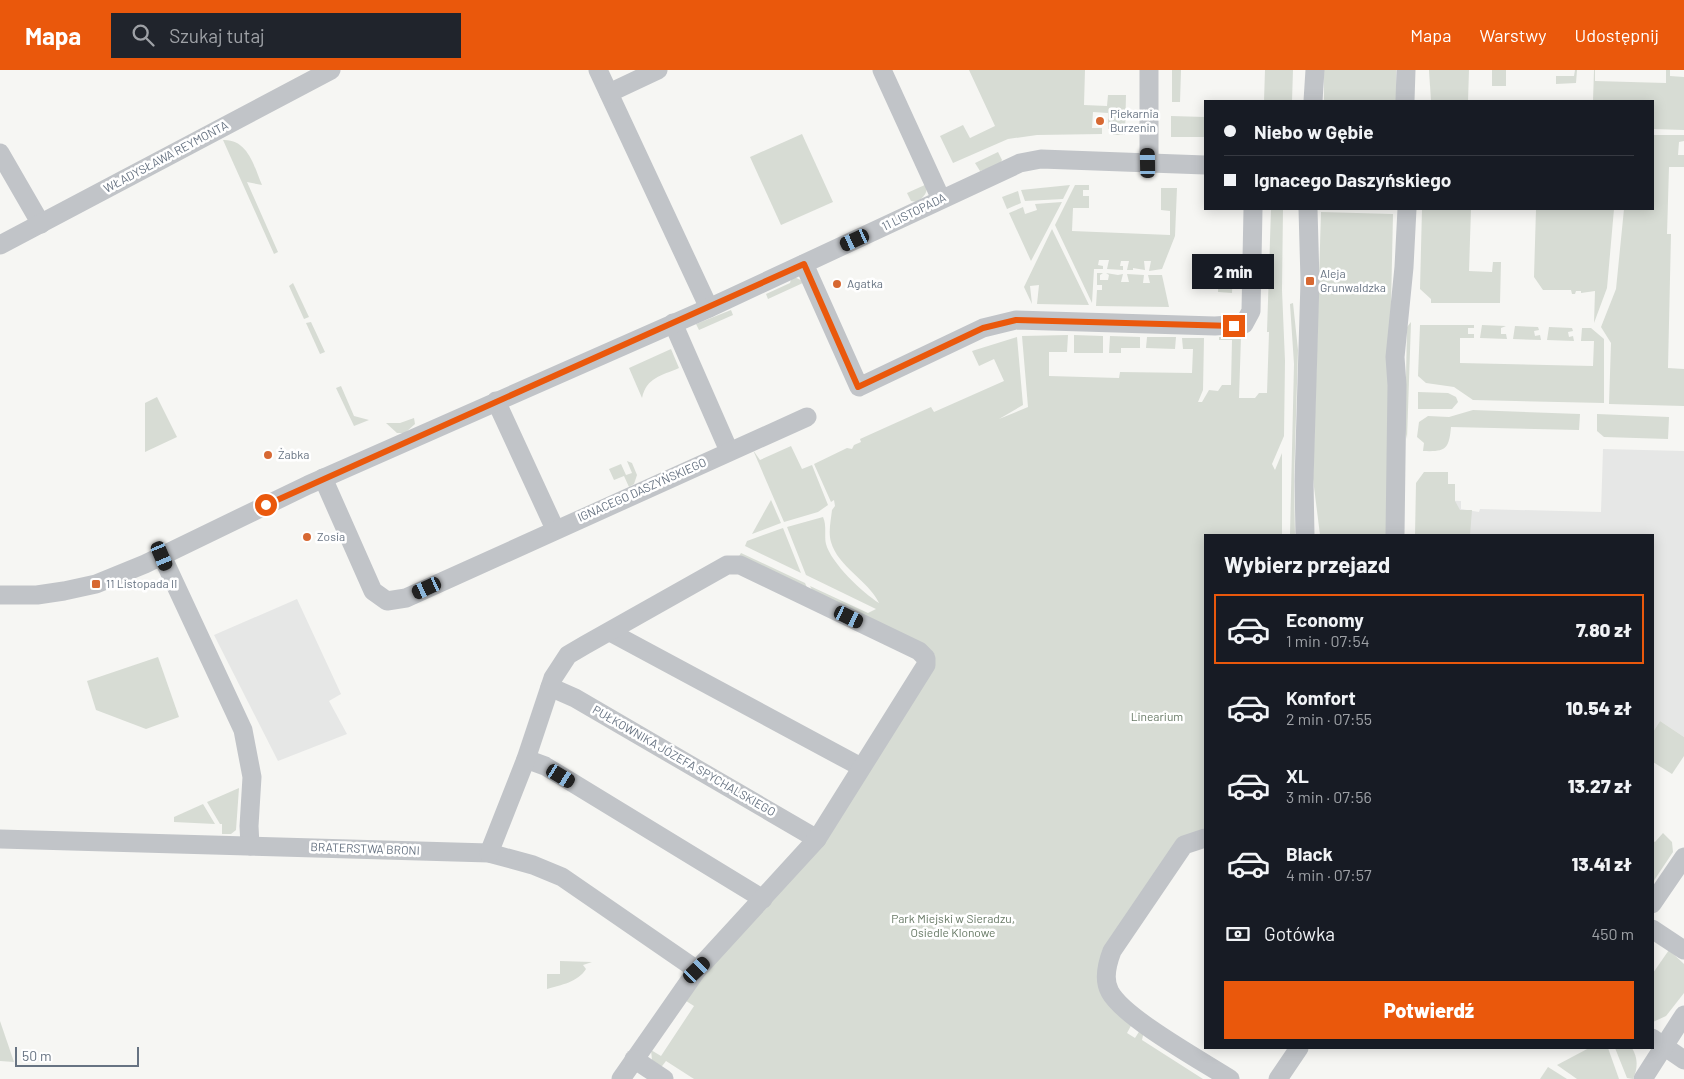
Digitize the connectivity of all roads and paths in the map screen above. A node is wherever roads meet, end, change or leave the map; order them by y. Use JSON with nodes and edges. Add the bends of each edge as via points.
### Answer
{"nodes":[{"id":1,"x":332,"y":70,"type":"edge"},
{"id":2,"x":598,"y":70,"type":"edge"},
{"id":3,"x":658,"y":70,"type":"edge"},
{"id":4,"x":882,"y":70,"type":"edge"},
{"id":5,"x":1149,"y":70,"type":"edge"},
{"id":6,"x":1315,"y":70,"type":"edge"},
{"id":7,"x":1406,"y":70,"type":"edge"},
{"id":8,"x":609,"y":93,"type":"junction"},
{"id":9,"x":1312,"y":100,"type":"edge"},
{"id":10,"x":1405,"y":100,"type":"edge"},
{"id":11,"x":0,"y":153,"type":"edge"},
{"id":12,"x":1148,"y":163,"type":"junction"},
{"id":13,"x":1204,"y":165,"type":"edge"},
{"id":14,"x":940,"y":199,"type":"junction"},
{"id":15,"x":1253,"y":210,"type":"edge"},
{"id":16,"x":1308,"y":210,"type":"edge"},
{"id":17,"x":1407,"y":210,"type":"edge"},
{"id":18,"x":41,"y":224,"type":"junction"},
{"id":19,"x":0,"y":245,"type":"edge"},
{"id":20,"x":804,"y":264,"type":"junction"},
{"id":21,"x":709,"y":308,"type":"junction"},
{"id":22,"x":673,"y":323,"type":"junction"},
{"id":23,"x":496,"y":401,"type":"junction"},
{"id":24,"x":807,"y":417,"type":"dead end"},
{"id":25,"x":730,"y":451,"type":"junction"},
{"id":26,"x":323,"y":478,"type":"junction"},
{"id":27,"x":555,"y":529,"type":"junction"},
{"id":28,"x":1305,"y":534,"type":"edge"},
{"id":29,"x":1395,"y":534,"type":"edge"},
{"id":30,"x":162,"y":556,"type":"junction"},
{"id":31,"x":0,"y":595,"type":"edge"},
{"id":32,"x":610,"y":632,"type":"junction"},
{"id":33,"x":550,"y":687,"type":"junction"},
{"id":34,"x":526,"y":759,"type":"junction"},
{"id":35,"x":861,"y":766,"type":"junction"},
{"id":36,"x":1204,"y":838,"type":"edge"},
{"id":37,"x":0,"y":839,"type":"edge"},
{"id":38,"x":817,"y":839,"type":"junction"},
{"id":39,"x":250,"y":846,"type":"junction"},
{"id":40,"x":489,"y":853,"type":"junction"},
{"id":41,"x":1684,"y":858,"type":"edge"},
{"id":42,"x":763,"y":899,"type":"junction"},
{"id":43,"x":1654,"y":901,"type":"edge"},
{"id":44,"x":1654,"y":930,"type":"edge"},
{"id":45,"x":1684,"y":950,"type":"edge"},
{"id":46,"x":697,"y":970,"type":"junction"},
{"id":47,"x":1684,"y":1015,"type":"edge"},
{"id":48,"x":1658,"y":1042,"type":"edge"},
{"id":49,"x":1298,"y":1049,"type":"edge"},
{"id":50,"x":634,"y":1059,"type":"junction"},
{"id":51,"x":1684,"y":1060,"type":"edge"},
{"id":52,"x":621,"y":1079,"type":"edge"},
{"id":53,"x":664,"y":1079,"type":"edge"},
{"id":54,"x":1230,"y":1079,"type":"edge"},
{"id":55,"x":1278,"y":1079,"type":"edge"},
{"id":56,"x":1643,"y":1079,"type":"edge"}],
"edges":[{"from":1,"to":18,"type":"street","name":"WŁADYSŁAWA REYMONTA"},
{"from":2,"to":8,"type":"street"},
{"from":3,"to":8,"type":"street"},
{"from":4,"to":14,"type":"street"},
{"from":5,"to":12,"type":"street"},
{"from":6,"to":9,"type":"street"},
{"from":7,"to":10,"type":"street"},
{"from":8,"to":21,"type":"street"},
{"from":11,"to":18,"type":"street"},
{"from":12,"to":13,"type":"street","name":"11 LISTOPADA"},
{"from":12,"to":14,"type":"street","name":"11 LISTOPADA","via":[[1041,159],[1003,169]]},
{"from":14,"to":20,"type":"street","name":"11 LISTOPADA"},
{"from":15,"to":20,"type":"street","via":[[1250,311],[1244,324],[1215,326],[1016,320],[983,328],[858,387]]},
{"from":16,"to":28,"type":"street","via":[[1310,281]]},
{"from":17,"to":29,"type":"street","via":[[1395,357]]},
{"from":18,"to":19,"type":"street","name":"WŁADYSŁAWA REYMONTA"},
{"from":20,"to":21,"type":"street","name":"11 LISTOPADA"},
{"from":21,"to":22,"type":"street","name":"11 LISTOPADA"},
{"from":22,"to":23,"type":"street","name":"11 LISTOPADA"},
{"from":22,"to":25,"type":"street"},
{"from":23,"to":26,"type":"street","name":"11 LISTOPADA"},
{"from":23,"to":27,"type":"street"},
{"from":24,"to":25,"type":"street","name":"IGNACEGO DASZYŃSKIEGO"},
{"from":25,"to":27,"type":"street","name":"IGNACEGO DASZYŃSKIEGO"},
{"from":26,"to":27,"type":"street","name":"IGNACEGO DASZYŃSKIEGO","via":[[373,592],[387,601],[406,598]]},
{"from":26,"to":30,"type":"street","name":"11 LISTOPADA"},
{"from":30,"to":31,"type":"street","name":"11 LISTOPADA","via":[[96,584],[37,595]]},
{"from":30,"to":39,"type":"street","via":[[243,730],[252,777]]},
{"from":32,"to":33,"type":"street","via":[[568,655],[556,670]]},
{"from":32,"to":35,"type":"street"},
{"from":32,"to":35,"type":"street","via":[[723,567],[736,564],[919,651],[926,658],[926,665]]},
{"from":33,"to":34,"type":"street"},
{"from":33,"to":38,"type":"street","name":"PUŁKOWNIKA JÓZEFA SPYCHALSKIEGO","via":[[584,703]]},
{"from":34,"to":40,"type":"street"},
{"from":34,"to":42,"type":"street","via":[[545,766]]},
{"from":35,"to":38,"type":"street"},
{"from":36,"to":54,"type":"street","via":[[1184,845],[1112,951],[1107,975],[1109,991],[1122,1009]]},
{"from":37,"to":39,"type":"street","name":"BRATERSTWA BRONI"},
{"from":38,"to":42,"type":"street"},
{"from":39,"to":40,"type":"street","name":"BRATERSTWA BRONI"},
{"from":40,"to":46,"type":"street","name":"BRATERSTWA BRONI","via":[[562,877]]},
{"from":41,"to":43,"type":"street"},
{"from":42,"to":46,"type":"street"},
{"from":44,"to":45,"type":"street"},
{"from":46,"to":50,"type":"street"},
{"from":47,"to":48,"type":"street"},
{"from":48,"to":51,"type":"street"},
{"from":48,"to":56,"type":"street"},
{"from":49,"to":55,"type":"street"},
{"from":50,"to":52,"type":"street"},
{"from":50,"to":53,"type":"street"}]}
